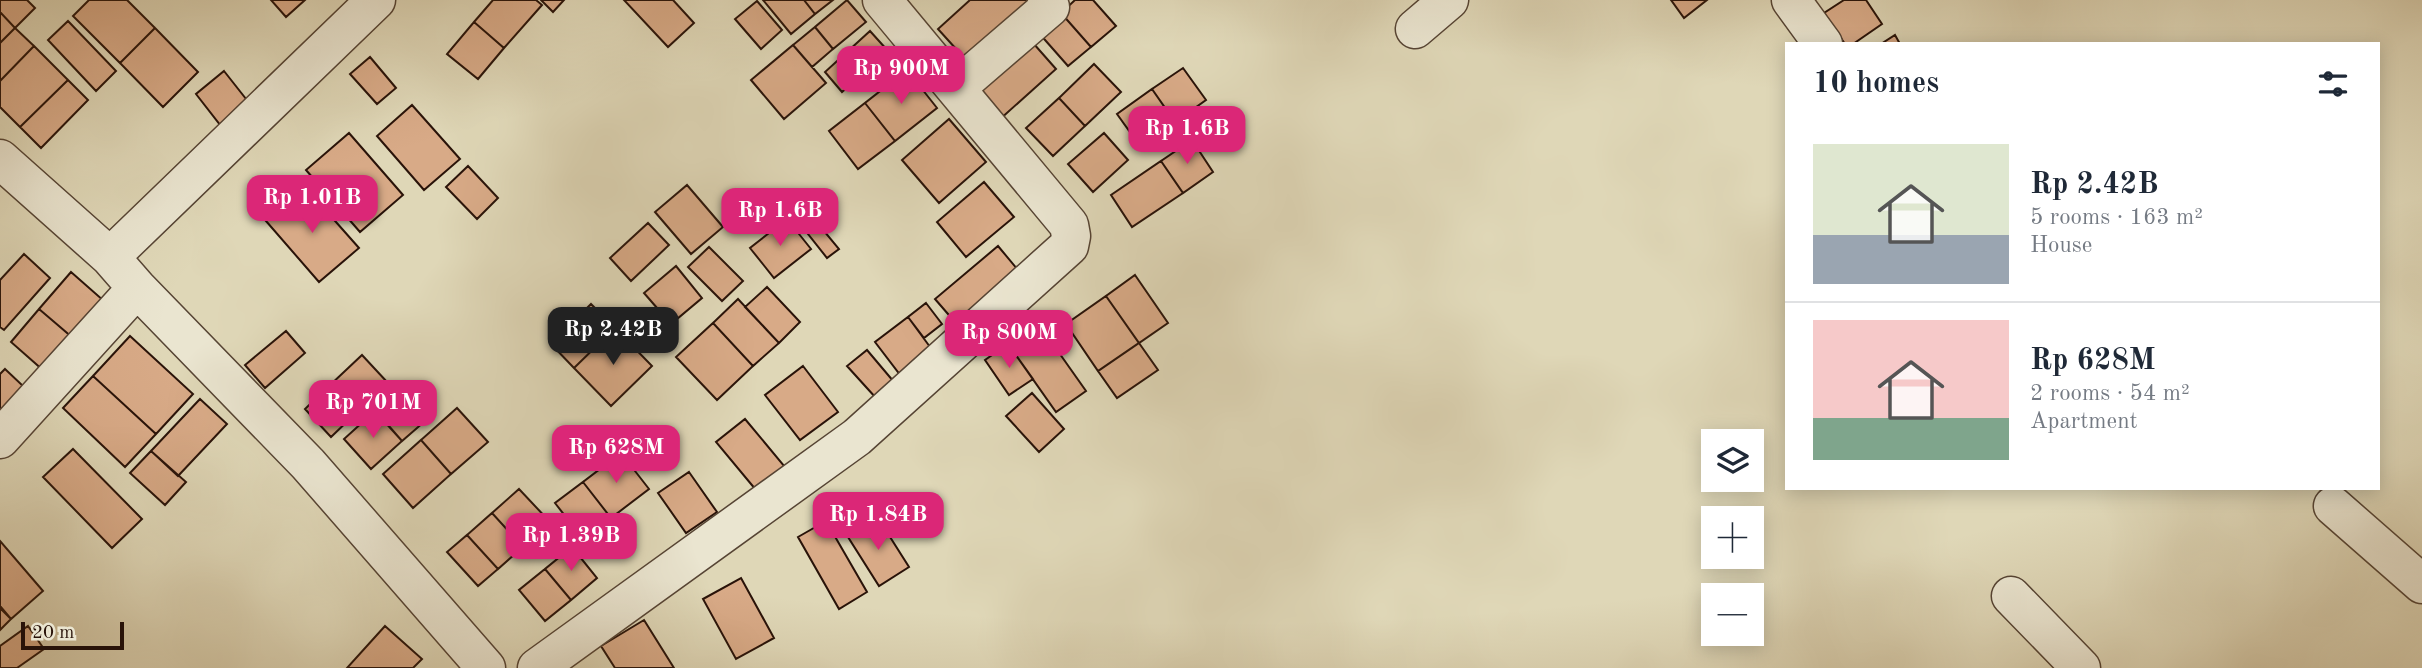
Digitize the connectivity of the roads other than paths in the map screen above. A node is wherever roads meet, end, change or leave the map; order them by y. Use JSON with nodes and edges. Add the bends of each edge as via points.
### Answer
{"nodes":[{"id":1,"x":376,"y":0,"type":"edge"},
{"id":2,"x":881,"y":0,"type":"edge"},
{"id":3,"x":1047,"y":0,"type":"edge"},
{"id":4,"x":1449,"y":0,"type":"edge"},
{"id":5,"x":1791,"y":0,"type":"edge"},
{"id":6,"x":1415,"y":29,"type":"dead end"},
{"id":7,"x":1822,"y":42,"type":"edge"},
{"id":8,"x":957,"y":88,"type":"junction"},
{"id":9,"x":0,"y":159,"type":"edge"},
{"id":10,"x":110,"y":257,"type":"junction"},
{"id":11,"x":137,"y":288,"type":"junction"},
{"id":12,"x":0,"y":439,"type":"edge"},
{"id":13,"x":2333,"y":506,"type":"dead end"},
{"id":14,"x":2422,"y":584,"type":"edge"},
{"id":15,"x":2011,"y":596,"type":"dead end"},
{"id":16,"x":486,"y":668,"type":"edge"},
{"id":17,"x":537,"y":668,"type":"edge"},
{"id":18,"x":2081,"y":668,"type":"edge"}],
"edges":[{"from":1,"to":10,"type":"street"},
{"from":2,"to":8,"type":"street"},
{"from":3,"to":8,"type":"street","via":[[1050,7]]},
{"from":4,"to":6,"type":"street"},
{"from":5,"to":7,"type":"street"},
{"from":8,"to":17,"type":"street","via":[[1069,225],[1069,246],[857,437]]},
{"from":9,"to":10,"type":"street"},
{"from":10,"to":11,"type":"street"},
{"from":11,"to":12,"type":"street"},
{"from":11,"to":16,"type":"street","via":[[308,464]]},
{"from":13,"to":14,"type":"street"},
{"from":15,"to":18,"type":"street"}]}
